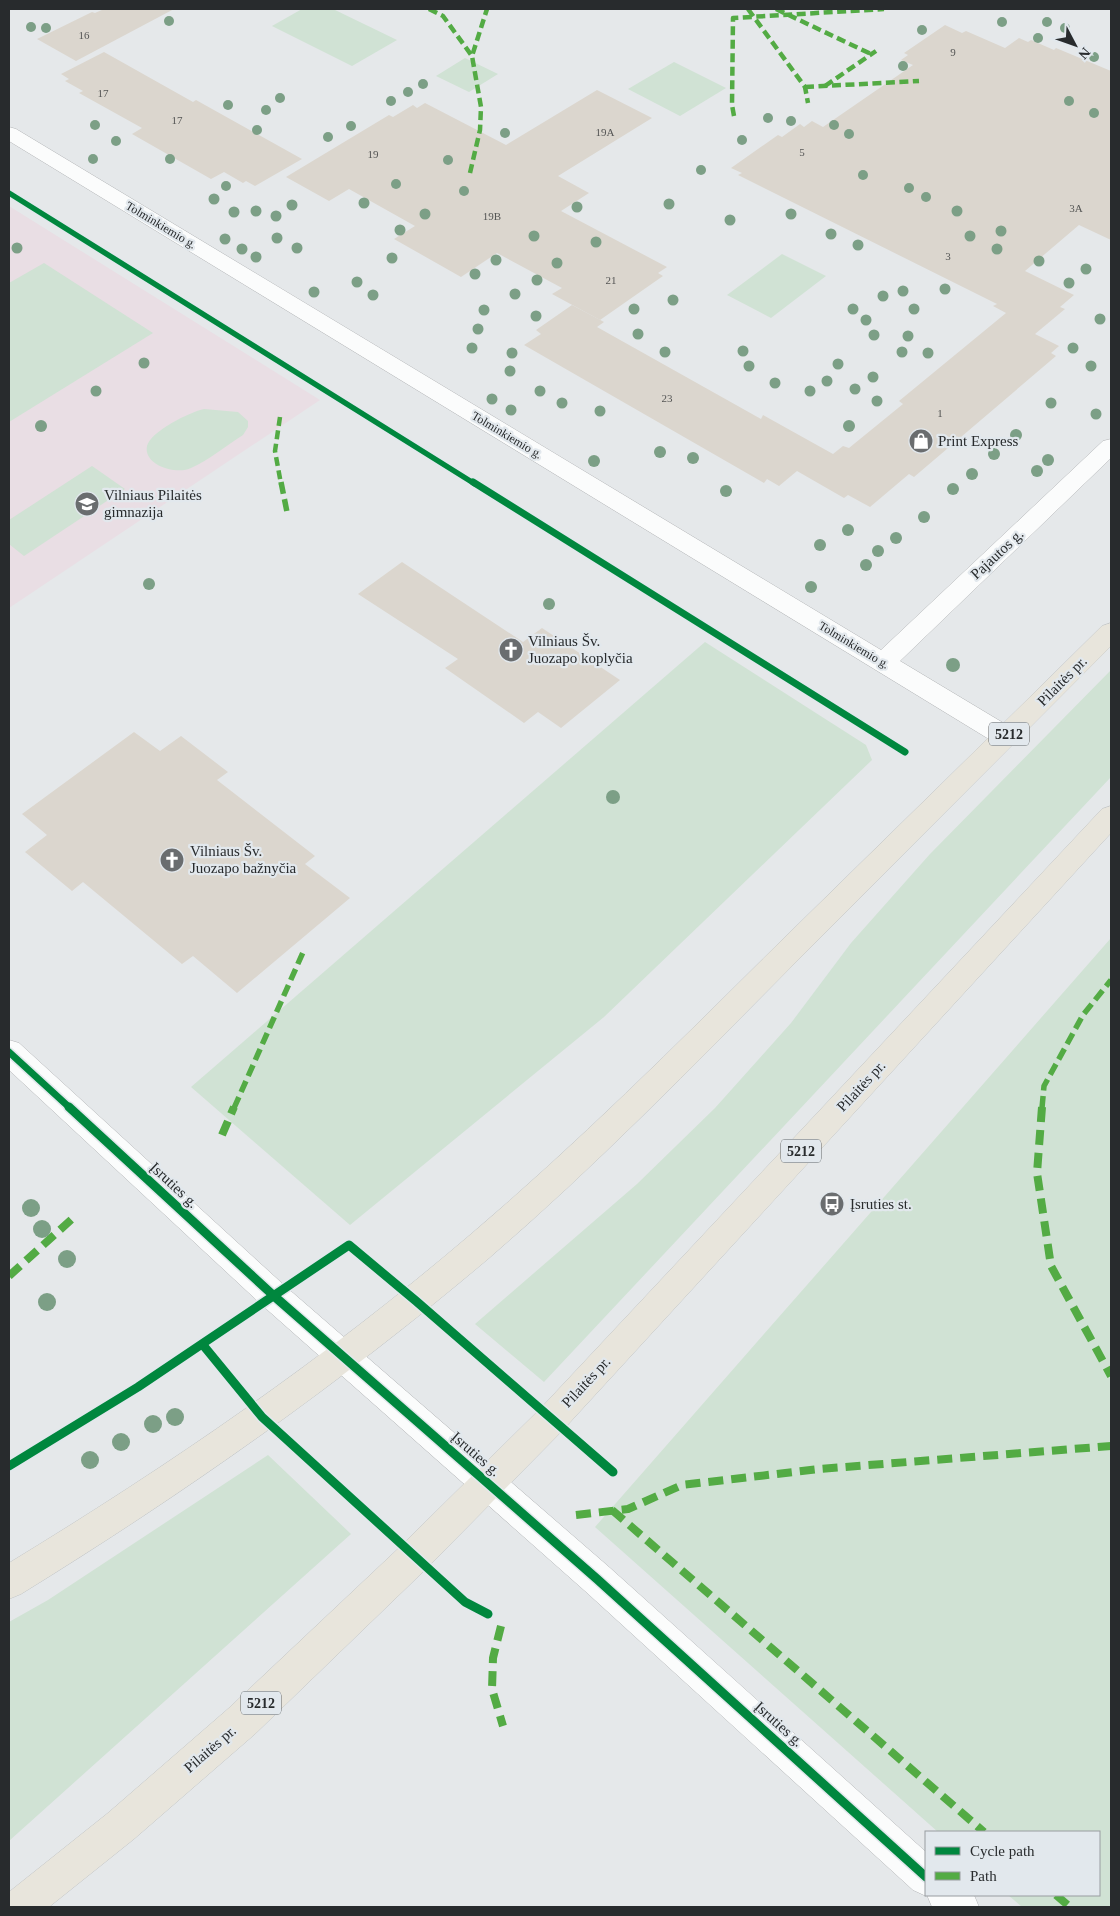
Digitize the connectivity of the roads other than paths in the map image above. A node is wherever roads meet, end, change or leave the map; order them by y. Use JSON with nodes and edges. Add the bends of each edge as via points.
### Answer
{"nodes":[{"id":1,"x":9,"y":133,"type":"edge"},
{"id":2,"x":1111,"y":446,"type":"edge"},
{"id":3,"x":1111,"y":632,"type":"edge"},
{"id":4,"x":883,"y":663,"type":"junction"},
{"id":5,"x":1006,"y":737,"type":"junction"},
{"id":6,"x":1110,"y":820,"type":"edge"},
{"id":7,"x":9,"y":1052,"type":"edge"},
{"id":8,"x":342,"y":1357,"type":"junction"},
{"id":9,"x":488,"y":1483,"type":"junction"},
{"id":10,"x":9,"y":1582,"type":"edge"},
{"id":11,"x":925,"y":1875,"type":"edge"},
{"id":12,"x":947,"y":1896,"type":"edge"},
{"id":13,"x":20,"y":1907,"type":"edge"},
{"id":14,"x":960,"y":1907,"type":"edge"}],
"edges":[{"from":1,"to":4,"type":"street","name":"Tolminkiemio g."},
{"from":2,"to":4,"type":"street","name":"Pajautos g."},
{"from":3,"to":5,"type":"main road","name":"Pilaitės pr.","number":"5212"},
{"from":4,"to":5,"type":"street","name":"Tolminkiemio g."},
{"from":5,"to":8,"type":"main road","name":"Pilaitės pr.","number":"5212","via":[[647,1092],[481,1245]]},
{"from":6,"to":9,"type":"main road","name":"Pilaitės pr.","number":"5212"},
{"from":7,"to":8,"type":"street","name":"Įsruties g."},
{"from":8,"to":9,"type":"street","name":"Įsruties g."},
{"from":8,"to":10,"type":"main road","name":"Pilaitės pr.","number":"5212","via":[[254,1423],[164,1484]]},
{"from":9,"to":11,"type":"street","name":"Įsruties g."},
{"from":9,"to":13,"type":"main road","name":"Pilaitės pr.","number":"5212","via":[[242,1721],[121,1826]]},
{"from":12,"to":14,"type":"street"}]}
